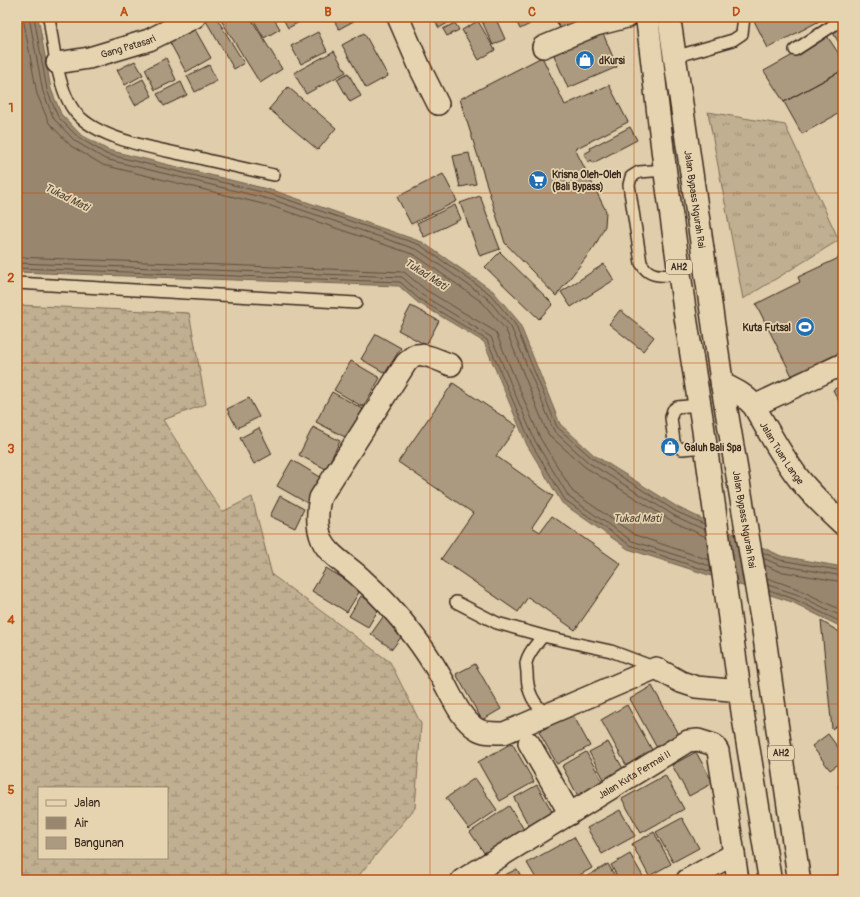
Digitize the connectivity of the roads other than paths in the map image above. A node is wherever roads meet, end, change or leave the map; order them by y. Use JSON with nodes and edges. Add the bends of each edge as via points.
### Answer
{"nodes":[{"id":1,"x":49,"y":17,"type":"edge"},
{"id":2,"x":195,"y":17,"type":"edge"},
{"id":3,"x":398,"y":17,"type":"edge"},
{"id":4,"x":627,"y":17,"type":"edge"},
{"id":5,"x":647,"y":17,"type":"edge"},
{"id":6,"x":669,"y":17,"type":"edge"},
{"id":7,"x":744,"y":17,"type":"edge"},
{"id":8,"x":843,"y":19,"type":"edge"},
{"id":9,"x":543,"y":47,"type":"dead end"},
{"id":10,"x":795,"y":50,"type":"dead end"},
{"id":11,"x":674,"y":58,"type":"junction"},
{"id":12,"x":56,"y":63,"type":"junction"},
{"id":13,"x":438,"y":104,"type":"dead end"},
{"id":14,"x":665,"y":170,"type":"junction"},
{"id":15,"x":274,"y":175,"type":"dead end"},
{"id":16,"x":17,"y":283,"type":"edge"},
{"id":17,"x":681,"y":285,"type":"junction"},
{"id":18,"x":708,"y":291,"type":"junction"},
{"id":19,"x":356,"y":303,"type":"dead end"},
{"id":20,"x":843,"y":364,"type":"edge"},
{"id":21,"x":451,"y":365,"type":"dead end"},
{"id":22,"x":722,"y":384,"type":"junction"},
{"id":23,"x":699,"y":405,"type":"junction"},
{"id":24,"x":754,"y":406,"type":"junction"},
{"id":25,"x":706,"y":448,"type":"junction"},
{"id":26,"x":843,"y":524,"type":"edge"},
{"id":27,"x":456,"y":602,"type":"dead end"},
{"id":28,"x":543,"y":636,"type":"junction"},
{"id":29,"x":656,"y":668,"type":"junction"},
{"id":30,"x":741,"y":691,"type":"junction"},
{"id":31,"x":547,"y":714,"type":"junction"},
{"id":32,"x":529,"y":743,"type":"dead end"},
{"id":33,"x":570,"y":814,"type":"junction"},
{"id":34,"x":734,"y":854,"type":"junction"},
{"id":35,"x":462,"y":880,"type":"edge"},
{"id":36,"x":687,"y":880,"type":"edge"},
{"id":37,"x":738,"y":880,"type":"edge"},
{"id":38,"x":770,"y":880,"type":"edge"},
{"id":39,"x":799,"y":880,"type":"edge"}],
"edges":[{"from":1,"to":12,"type":"lane"},
{"from":2,"to":12,"type":"street","name":"Gang Patasari","via":[[149,40],[89,58]]},
{"from":3,"to":13,"type":"street"},
{"from":4,"to":9,"type":"street","via":[[596,25]]},
{"from":5,"to":14,"type":"main road","number":"AH2"},
{"from":6,"to":11,"type":"main road","name":"Jalan Bypass Ngurah Rai","number":"AH2"},
{"from":7,"to":11,"type":"lane","via":[[742,34],[733,40]]},
{"from":8,"to":10,"type":"lane"},
{"from":11,"to":18,"type":"main road","name":"Jalan Bypass Ngurah Rai","number":"AH2"},
{"from":12,"to":15,"type":"lane","via":[[66,97],[76,113],[89,125],[136,144]]},
{"from":14,"to":17,"type":"main road","number":"AH2"},
{"from":14,"to":17,"type":"lane","via":[[639,172],[631,177],[629,185],[641,263],[651,274]]},
{"from":16,"to":19,"type":"lane"},
{"from":17,"to":18,"type":"main road"},
{"from":17,"to":23,"type":"main road","number":"AH2"},
{"from":18,"to":22,"type":"main road","name":"Jalan Bypass Ngurah Rai","number":"AH2"},
{"from":20,"to":24,"type":"street"},
{"from":21,"to":31,"type":"street","via":[[417,354],[406,363],[320,498],[317,511],[318,526],[322,540],[330,550],[362,578],[414,636],[468,722],[478,730],[504,733]]},
{"from":22,"to":24,"type":"main road","name":"Jalan Tuan Lange","via":[[742,393]]},
{"from":22,"to":39,"type":"main road","name":"Jalan Bypass Ngurah Rai","number":"AH2","via":[[763,626]]},
{"from":23,"to":25,"type":"main road","number":"AH2"},
{"from":23,"to":25,"type":"lane","via":[[677,407],[673,410],[671,418],[674,442],[682,449]]},
{"from":24,"to":26,"type":"main road","name":"Jalan Tuan Lange","via":[[785,460],[800,480]]},
{"from":25,"to":30,"type":"main road","number":"AH2"},
{"from":27,"to":28,"type":"lane","via":[[497,623]]},
{"from":28,"to":29,"type":"lane","via":[[611,651]]},
{"from":28,"to":31,"type":"lane","via":[[526,663],[531,698]]},
{"from":29,"to":30,"type":"street","via":[[696,687]]},
{"from":29,"to":31,"type":"street"},
{"from":30,"to":38,"type":"main road","number":"AH2"},
{"from":32,"to":33,"type":"street"},
{"from":33,"to":34,"type":"street","name":"Jalan Kuta Permai II","via":[[688,740],[707,742],[714,745],[718,751]]},
{"from":33,"to":35,"type":"street","name":"Jalan Kuta Permai II"},
{"from":34,"to":36,"type":"street"},
{"from":34,"to":37,"type":"street","name":"Jalan Kuta Permai II"}]}
